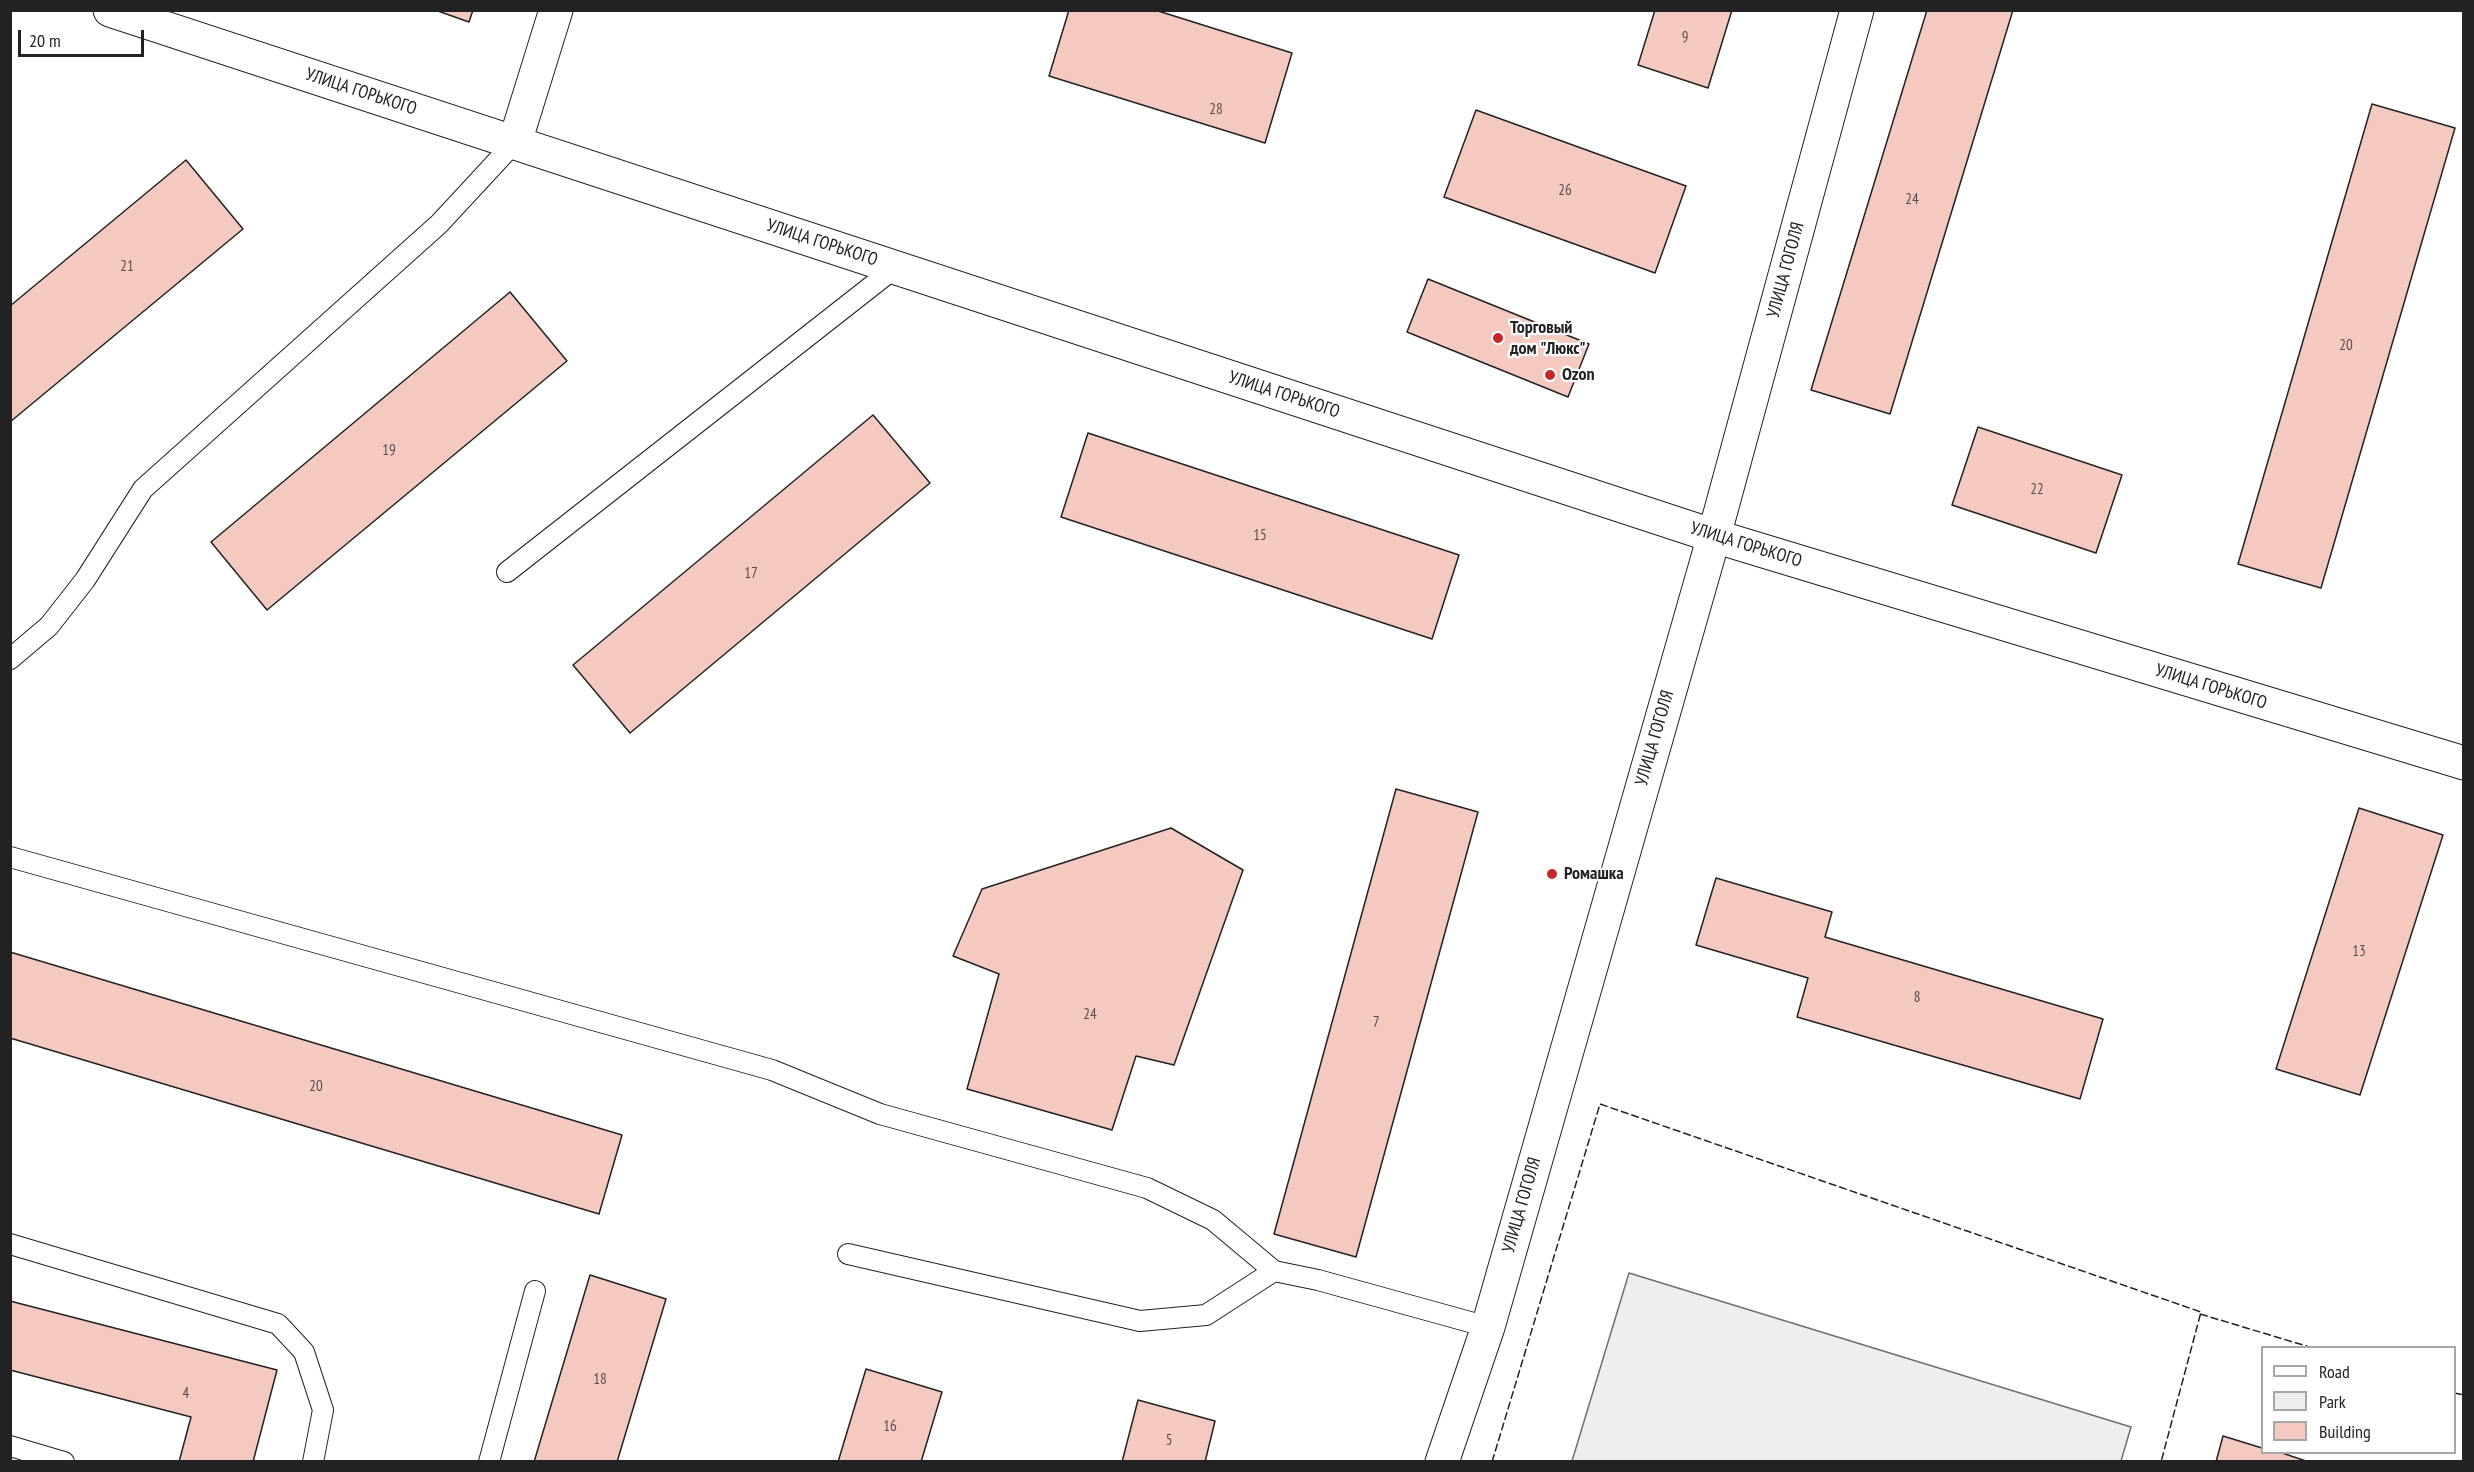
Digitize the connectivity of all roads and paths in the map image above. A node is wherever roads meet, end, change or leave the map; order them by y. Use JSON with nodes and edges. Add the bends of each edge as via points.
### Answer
{"nodes":[{"id":1,"x":110,"y":10,"type":"edge"},
{"id":2,"x":556,"y":10,"type":"edge"},
{"id":3,"x":1857,"y":10,"type":"edge"},
{"id":4,"x":515,"y":142,"type":"junction"},
{"id":5,"x":896,"y":267,"type":"junction"},
{"id":6,"x":1714,"y":536,"type":"junction"},
{"id":7,"x":507,"y":572,"type":"dead end"},
{"id":8,"x":10,"y":659,"type":"edge"},
{"id":9,"x":2463,"y":763,"type":"edge"},
{"id":10,"x":10,"y":857,"type":"edge"},
{"id":11,"x":10,"y":1244,"type":"edge"},
{"id":12,"x":848,"y":1254,"type":"dead end"},
{"id":13,"x":1274,"y":1271,"type":"junction"},
{"id":14,"x":535,"y":1291,"type":"dead end"},
{"id":15,"x":1488,"y":1327,"type":"junction"},
{"id":16,"x":10,"y":1446,"type":"edge"},
{"id":17,"x":64,"y":1461,"type":"edge"},
{"id":18,"x":313,"y":1461,"type":"edge"},
{"id":19,"x":489,"y":1461,"type":"edge"},
{"id":20,"x":1442,"y":1461,"type":"edge"}],
"edges":[{"from":1,"to":4,"type":"street","name":"УЛИЦА ГОРЬКОГО"},
{"from":2,"to":4,"type":"street"},
{"from":3,"to":6,"type":"street","name":"УЛИЦА ГОГОЛЯ"},
{"from":4,"to":5,"type":"street","name":"УЛИЦА ГОРЬКОГО"},
{"from":4,"to":8,"type":"lane","via":[[439,224],[143,489],[85,580],[49,626]]},
{"from":5,"to":6,"type":"street","name":"УЛИЦА ГОРЬКОГО"},
{"from":5,"to":7,"type":"lane"},
{"from":6,"to":9,"type":"street","name":"УЛИЦА ГОРЬКОГО"},
{"from":6,"to":15,"type":"street","name":"УЛИЦА ГОГОЛЯ"},
{"from":10,"to":13,"type":"lane","via":[[772,1070],[880,1114],[1147,1188],[1214,1220]]},
{"from":11,"to":18,"type":"lane","via":[[278,1324],[303,1352],[323,1410]]},
{"from":12,"to":13,"type":"lane","via":[[1140,1321],[1206,1315]]},
{"from":13,"to":15,"type":"lane"},
{"from":14,"to":19,"type":"lane"},
{"from":15,"to":20,"type":"street","name":"УЛИЦА ГОГОЛЯ"},
{"from":16,"to":17,"type":"lane"}]}
